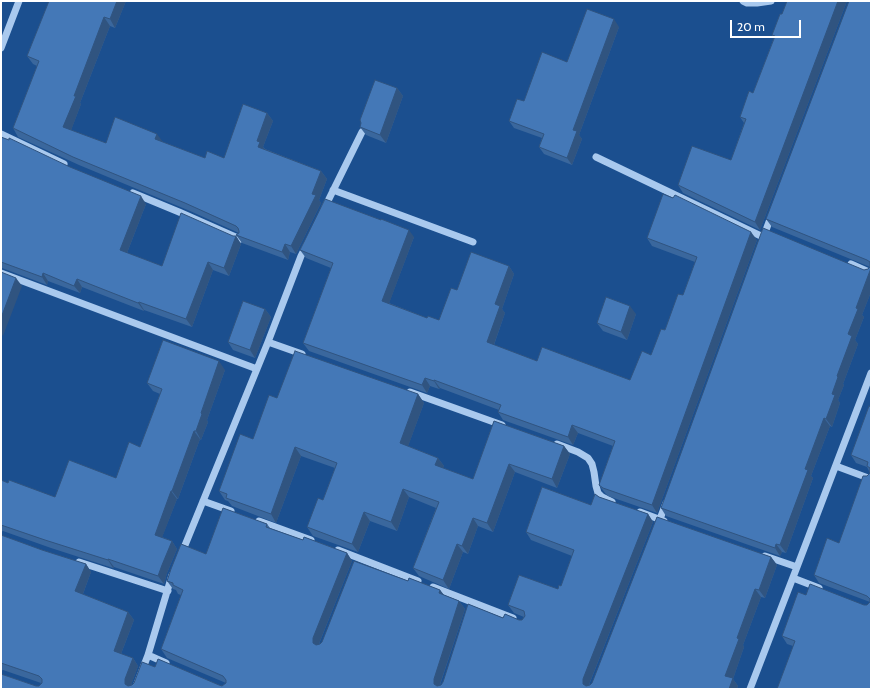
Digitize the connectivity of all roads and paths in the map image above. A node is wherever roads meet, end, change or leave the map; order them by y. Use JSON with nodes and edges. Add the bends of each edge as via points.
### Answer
{"nodes":[{"id":1,"x":20,"y":1,"type":"edge"},
{"id":2,"x":743,"y":1,"type":"edge"},
{"id":3,"x":771,"y":1,"type":"edge"},
{"id":4,"x":1,"y":48,"type":"edge"},
{"id":5,"x":362,"y":132,"type":"edge"},
{"id":6,"x":1,"y":134,"type":"edge"},
{"id":7,"x":596,"y":157,"type":"dead end"},
{"id":8,"x":70,"y":167,"type":"edge"},
{"id":9,"x":333,"y":190,"type":"junction"},
{"id":10,"x":128,"y":191,"type":"edge"},
{"id":11,"x":774,"y":208,"type":"edge"},
{"id":12,"x":320,"y":216,"type":"edge"},
{"id":13,"x":767,"y":233,"type":"junction"},
{"id":14,"x":310,"y":236,"type":"edge"},
{"id":15,"x":240,"y":239,"type":"edge"},
{"id":16,"x":473,"y":242,"type":"dead end"},
{"id":17,"x":760,"y":244,"type":"edge"},
{"id":18,"x":843,"y":261,"type":"edge"},
{"id":19,"x":871,"y":273,"type":"edge"},
{"id":20,"x":1,"y":274,"type":"edge"},
{"id":21,"x":268,"y":342,"type":"junction"},
{"id":22,"x":313,"y":358,"type":"edge"},
{"id":23,"x":257,"y":368,"type":"junction"},
{"id":24,"x":871,"y":373,"type":"edge"},
{"id":25,"x":401,"y":389,"type":"edge"},
{"id":26,"x":512,"y":428,"type":"edge"},
{"id":27,"x":548,"y":441,"type":"edge"},
{"id":28,"x":836,"y":466,"type":"junction"},
{"id":29,"x":871,"y":479,"type":"edge"},
{"id":30,"x":668,"y":497,"type":"edge"},
{"id":31,"x":203,"y":501,"type":"junction"},
{"id":32,"x":620,"y":505,"type":"edge"},
{"id":33,"x":633,"y":510,"type":"edge"},
{"id":34,"x":240,"y":514,"type":"edge"},
{"id":35,"x":660,"y":519,"type":"junction"},
{"id":36,"x":255,"y":520,"type":"edge"},
{"id":37,"x":675,"y":524,"type":"edge"},
{"id":38,"x":654,"y":534,"type":"edge"},
{"id":39,"x":314,"y":542,"type":"edge"},
{"id":40,"x":329,"y":547,"type":"edge"},
{"id":41,"x":761,"y":555,"type":"edge"},
{"id":42,"x":72,"y":560,"type":"edge"},
{"id":43,"x":797,"y":567,"type":"junction"},
{"id":44,"x":793,"y":578,"type":"junction"},
{"id":45,"x":168,"y":591,"type":"junction"},
{"id":46,"x":828,"y":592,"type":"edge"},
{"id":47,"x":519,"y":621,"type":"edge"},
{"id":48,"x":148,"y":655,"type":"junction"},
{"id":49,"x":170,"y":664,"type":"edge"},
{"id":50,"x":135,"y":689,"type":"edge"},
{"id":51,"x":750,"y":689,"type":"edge"}],
"edges":[{"from":1,"to":4,"type":"street"},
{"from":2,"to":3,"type":"street","via":[[757,4]]},
{"from":5,"to":9,"type":"street"},
{"from":6,"to":8,"type":"street"},
{"from":7,"to":13,"type":"street"},
{"from":9,"to":12,"type":"street"},
{"from":9,"to":16,"type":"street"},
{"from":10,"to":15,"type":"street"},
{"from":11,"to":13,"type":"street"},
{"from":13,"to":17,"type":"street"},
{"from":14,"to":21,"type":"street"},
{"from":18,"to":19,"type":"street"},
{"from":20,"to":23,"type":"street"},
{"from":21,"to":22,"type":"street"},
{"from":21,"to":23,"type":"street"},
{"from":23,"to":31,"type":"street"},
{"from":24,"to":28,"type":"street"},
{"from":25,"to":26,"type":"street"},
{"from":27,"to":32,"type":"street","via":[[588,458],[592,464],[598,493],[606,500]]},
{"from":28,"to":29,"type":"street"},
{"from":28,"to":43,"type":"street"},
{"from":30,"to":35,"type":"street"},
{"from":31,"to":34,"type":"street"},
{"from":31,"to":45,"type":"street"},
{"from":33,"to":35,"type":"street"},
{"from":35,"to":37,"type":"street"},
{"from":35,"to":38,"type":"street"},
{"from":36,"to":39,"type":"street"},
{"from":40,"to":47,"type":"street","via":[[358,561],[426,585],[471,606]]},
{"from":41,"to":43,"type":"street"},
{"from":42,"to":45,"type":"street"},
{"from":43,"to":44,"type":"street"},
{"from":44,"to":46,"type":"street"},
{"from":44,"to":51,"type":"street"},
{"from":45,"to":48,"type":"street"},
{"from":48,"to":49,"type":"street"},
{"from":48,"to":50,"type":"street"}]}
